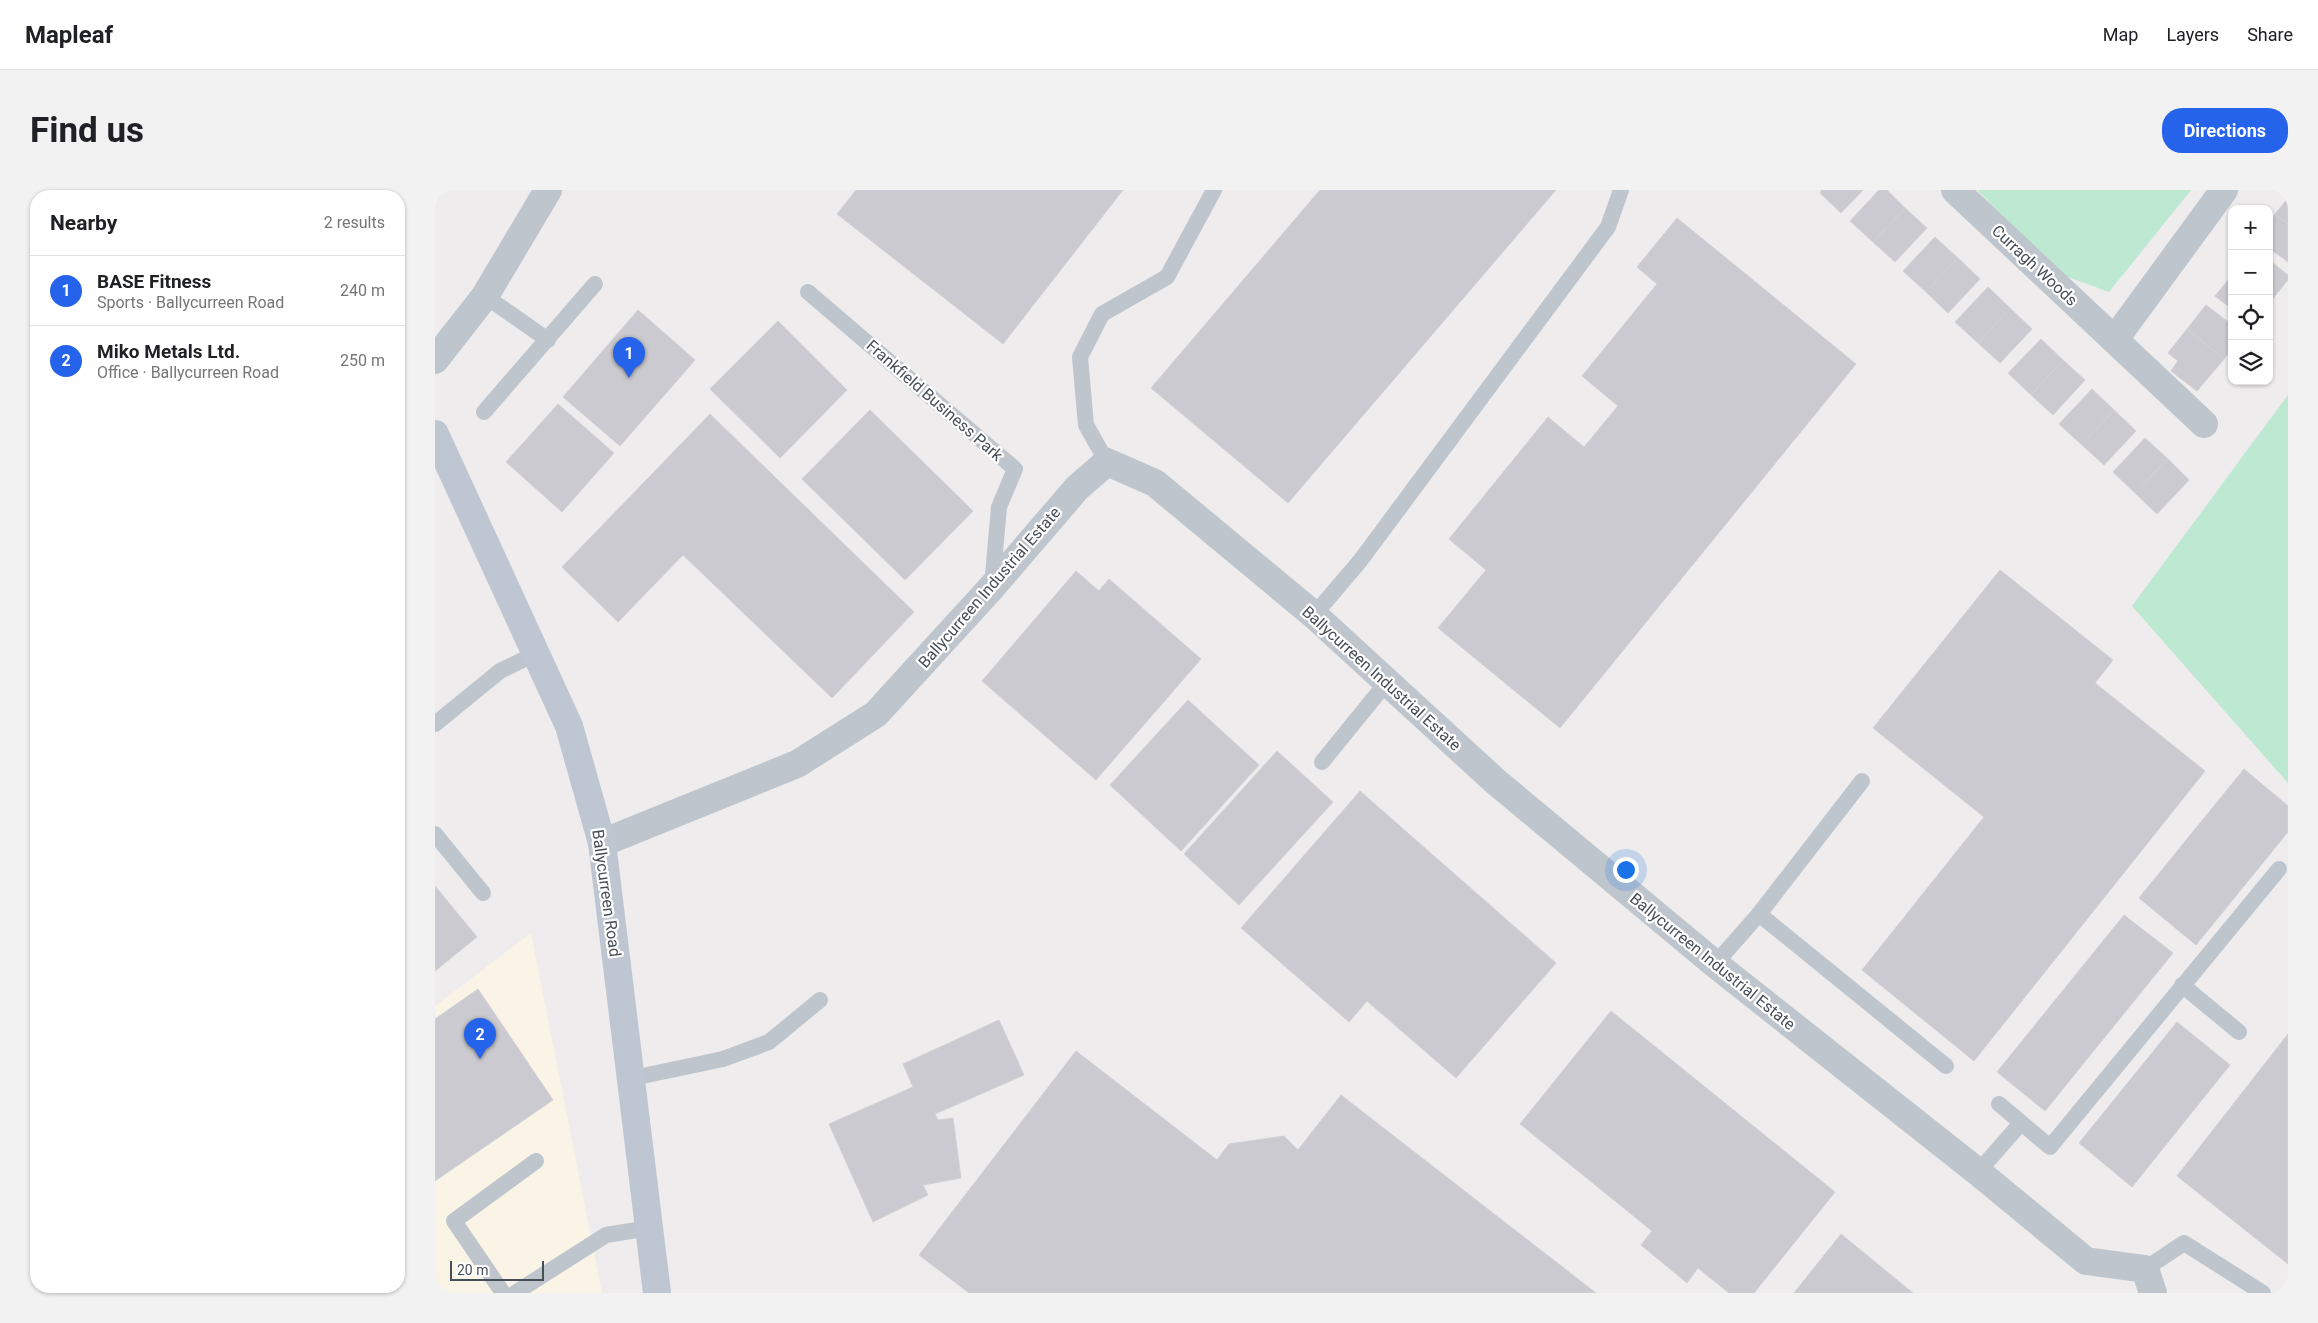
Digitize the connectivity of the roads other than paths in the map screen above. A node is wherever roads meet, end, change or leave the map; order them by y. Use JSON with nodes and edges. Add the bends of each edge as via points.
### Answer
{"nodes":[{"id":1,"x":547,"y":190,"type":"edge"},
{"id":2,"x":1214,"y":190,"type":"edge"},
{"id":3,"x":1621,"y":190,"type":"edge"},
{"id":4,"x":1955,"y":190,"type":"edge"},
{"id":5,"x":2224,"y":190,"type":"edge"},
{"id":6,"x":595,"y":284,"type":"dead end"},
{"id":7,"x":808,"y":292,"type":"dead end"},
{"id":8,"x":485,"y":296,"type":"junction"},
{"id":9,"x":2115,"y":339,"type":"junction"},
{"id":10,"x":548,"y":340,"type":"junction"},
{"id":11,"x":435,"y":360,"type":"edge"},
{"id":12,"x":484,"y":412,"type":"dead end"},
{"id":13,"x":2204,"y":424,"type":"dead end"},
{"id":14,"x":435,"y":434,"type":"edge"},
{"id":15,"x":1107,"y":462,"type":"junction"},
{"id":16,"x":992,"y":587,"type":"junction"},
{"id":17,"x":1314,"y":615,"type":"junction"},
{"id":18,"x":537,"y":653,"type":"junction"},
{"id":19,"x":1387,"y":682,"type":"junction"},
{"id":20,"x":435,"y":724,"type":"edge"},
{"id":21,"x":1322,"y":762,"type":"dead end"},
{"id":22,"x":1862,"y":781,"type":"dead end"},
{"id":23,"x":435,"y":834,"type":"edge"},
{"id":24,"x":602,"y":843,"type":"junction"},
{"id":25,"x":2279,"y":869,"type":"dead end"},
{"id":26,"x":483,"y":893,"type":"dead end"},
{"id":27,"x":1759,"y":914,"type":"junction"},
{"id":28,"x":1715,"y":964,"type":"junction"},
{"id":29,"x":2182,"y":985,"type":"junction"},
{"id":30,"x":820,"y":1000,"type":"dead end"},
{"id":31,"x":2239,"y":1032,"type":"dead end"},
{"id":32,"x":1946,"y":1066,"type":"dead end"},
{"id":33,"x":633,"y":1078,"type":"junction"},
{"id":34,"x":1999,"y":1104,"type":"dead end"},
{"id":35,"x":2021,"y":1123,"type":"junction"},
{"id":36,"x":536,"y":1161,"type":"dead end"},
{"id":37,"x":1978,"y":1172,"type":"junction"},
{"id":38,"x":649,"y":1228,"type":"junction"},
{"id":39,"x":2149,"y":1281,"type":"edge"},
{"id":40,"x":503,"y":1293,"type":"edge"},
{"id":41,"x":515,"y":1293,"type":"edge"},
{"id":42,"x":657,"y":1293,"type":"edge"},
{"id":43,"x":2263,"y":1293,"type":"edge"}],
"edges":[{"from":1,"to":8,"type":"street"},
{"from":2,"to":15,"type":"lane","via":[[1167,277],[1102,314],[1080,357],[1086,425]]},
{"from":3,"to":17,"type":"lane","via":[[1608,226],[1360,561]]},
{"from":4,"to":9,"type":"street","name":"Curragh Woods"},
{"from":5,"to":9,"type":"street"},
{"from":6,"to":10,"type":"lane"},
{"from":7,"to":16,"type":"lane","name":"Frankfield Business Park","via":[[1015,469],[999,507]]},
{"from":8,"to":10,"type":"lane"},
{"from":8,"to":11,"type":"street"},
{"from":9,"to":13,"type":"street","name":"Curragh Woods"},
{"from":10,"to":12,"type":"lane"},
{"from":14,"to":18,"type":"main road","name":"Ballycurreen Road"},
{"from":15,"to":16,"type":"street","name":"Ballycurreen Industrial Estate","via":[[1077,488]]},
{"from":15,"to":17,"type":"street","name":"Ballycurreen Industrial Estate","via":[[1155,482]]},
{"from":16,"to":24,"type":"street","name":"Ballycurreen Industrial Estate","via":[[876,714],[797,764]]},
{"from":17,"to":19,"type":"street","name":"Ballycurreen Industrial Estate"},
{"from":18,"to":20,"type":"lane","via":[[500,671]]},
{"from":18,"to":24,"type":"main road","name":"Ballycurreen Road","via":[[569,726]]},
{"from":19,"to":21,"type":"lane"},
{"from":19,"to":28,"type":"street","name":"Ballycurreen Industrial Estate","via":[[1495,781]]},
{"from":22,"to":27,"type":"lane"},
{"from":23,"to":26,"type":"lane"},
{"from":24,"to":33,"type":"main road","name":"Ballycurreen Road"},
{"from":25,"to":29,"type":"lane"},
{"from":27,"to":28,"type":"lane"},
{"from":27,"to":32,"type":"lane"},
{"from":28,"to":37,"type":"street","name":"Ballycurreen Industrial Estate"},
{"from":29,"to":31,"type":"lane"},
{"from":29,"to":35,"type":"lane","via":[[2050,1147]]},
{"from":30,"to":33,"type":"lane","via":[[769,1042],[723,1059]]},
{"from":33,"to":38,"type":"main road","name":"Ballycurreen Road"},
{"from":34,"to":35,"type":"lane"},
{"from":35,"to":37,"type":"lane"},
{"from":36,"to":40,"type":"lane","via":[[454,1222]]},
{"from":37,"to":39,"type":"street","name":"Ballycurreen Industrial Estate","via":[[2086,1261]]},
{"from":38,"to":41,"type":"lane","via":[[606,1235]]},
{"from":38,"to":42,"type":"main road","name":"Ballycurreen Road"},
{"from":39,"to":43,"type":"lane","via":[[2184,1242]]}]}
